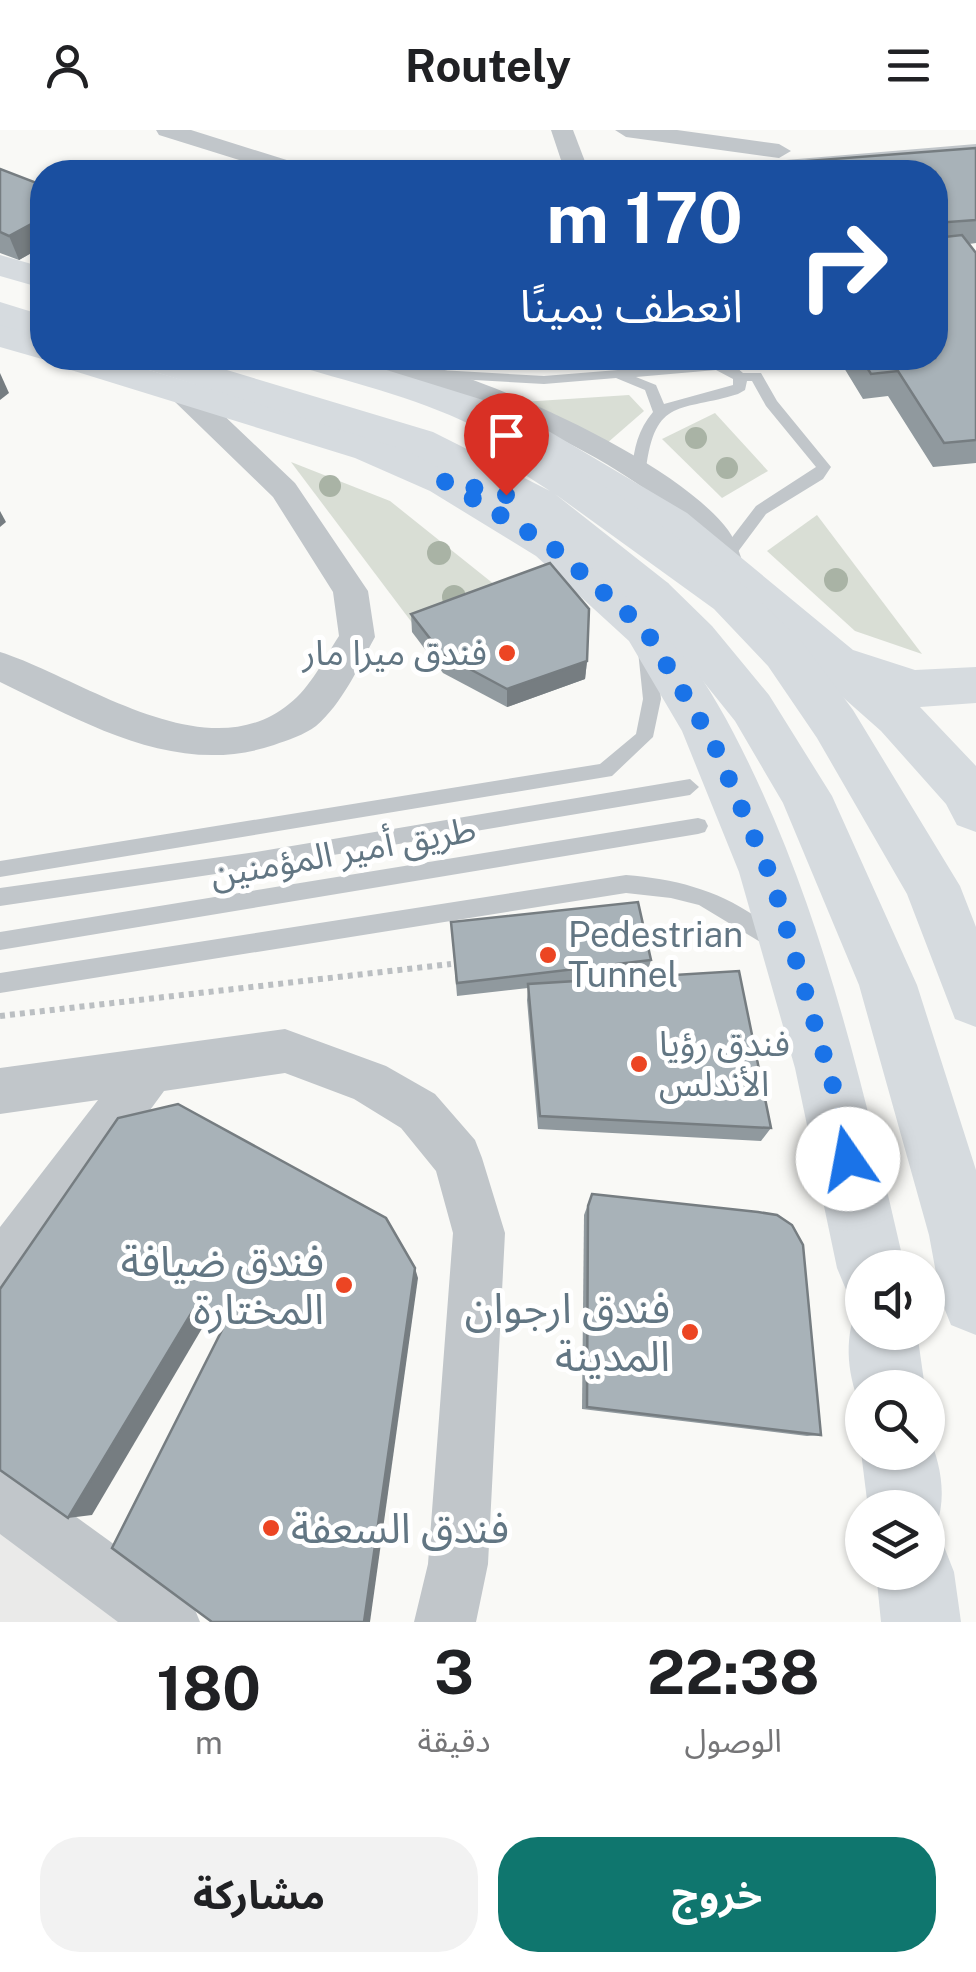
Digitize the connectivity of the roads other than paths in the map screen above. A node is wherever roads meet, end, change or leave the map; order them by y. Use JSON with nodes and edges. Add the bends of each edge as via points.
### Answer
{"nodes":[{"id":1,"x":166,"y":130,"type":"edge"},
{"id":2,"x":562,"y":130,"type":"edge"},
{"id":3,"x":626,"y":130,"type":"edge"},
{"id":4,"x":686,"y":134,"type":"edge"},
{"id":5,"x":976,"y":151,"type":"edge"},
{"id":6,"x":260,"y":160,"type":"edge"},
{"id":7,"x":572,"y":160,"type":"edge"},
{"id":8,"x":849,"y":160,"type":"edge"},
{"id":9,"x":883,"y":160,"type":"edge"},
{"id":10,"x":0,"y":265,"type":"edge"},
{"id":11,"x":30,"y":274,"type":"edge"},
{"id":12,"x":0,"y":289,"type":"edge"},
{"id":13,"x":30,"y":298,"type":"edge"},
{"id":14,"x":109,"y":370,"type":"edge"},
{"id":15,"x":187,"y":370,"type":"edge"},
{"id":16,"x":276,"y":370,"type":"edge"},
{"id":17,"x":347,"y":370,"type":"edge"},
{"id":18,"x":416,"y":370,"type":"edge"},
{"id":19,"x":666,"y":370,"type":"edge"},
{"id":20,"x":731,"y":370,"type":"edge"},
{"id":21,"x":420,"y":371,"type":"junction"},
{"id":22,"x":616,"y":374,"type":"junction"},
{"id":23,"x":740,"y":378,"type":"junction"},
{"id":24,"x":183,"y":393,"type":"junction"},
{"id":25,"x":659,"y":411,"type":"junction"},
{"id":26,"x":526,"y":436,"type":"junction"},
{"id":27,"x":439,"y":450,"type":"junction"},
{"id":28,"x":638,"y":470,"type":"junction"},
{"id":29,"x":604,"y":506,"type":"junction"},
{"id":30,"x":729,"y":574,"type":"junction"},
{"id":31,"x":648,"y":611,"type":"junction"},
{"id":32,"x":833,"y":661,"type":"junction"},
{"id":33,"x":0,"y":666,"type":"edge"},
{"id":34,"x":976,"y":685,"type":"edge"},
{"id":35,"x":690,"y":787,"type":"dead end"},
{"id":36,"x":976,"y":810,"type":"edge"},
{"id":37,"x":698,"y":826,"type":"dead end"},
{"id":38,"x":0,"y":869,"type":"edge"},
{"id":39,"x":0,"y":896,"type":"edge"},
{"id":40,"x":0,"y":941,"type":"edge"},
{"id":41,"x":795,"y":958,"type":"junction"},
{"id":42,"x":0,"y":983,"type":"edge"},
{"id":43,"x":976,"y":1000,"type":"edge"},
{"id":44,"x":151,"y":1069,"type":"junction"},
{"id":45,"x":0,"y":1091,"type":"edge"},
{"id":46,"x":867,"y":1250,"type":"edge"},
{"id":47,"x":0,"y":1270,"type":"edge"},
{"id":48,"x":976,"y":1300,"type":"edge"},
{"id":49,"x":0,"y":1498,"type":"edge"},
{"id":50,"x":917,"y":1590,"type":"edge"},
{"id":51,"x":169,"y":1622,"type":"edge"},
{"id":52,"x":445,"y":1622,"type":"edge"},
{"id":53,"x":921,"y":1622,"type":"edge"}],
"edges":[{"from":1,"to":6,"type":"street"},
{"from":2,"to":7,"type":"street"},
{"from":3,"to":4,"type":"street"},
{"from":4,"to":8,"type":"street"},
{"from":5,"to":9,"type":"street"},
{"from":10,"to":11,"type":"main road"},
{"from":12,"to":13,"type":"main road"},
{"from":14,"to":24,"type":"main road"},
{"from":15,"to":27,"type":"main road"},
{"from":16,"to":27,"type":"main road","via":[[375,398]]},
{"from":17,"to":26,"type":"main road"},
{"from":18,"to":21,"type":"street"},
{"from":19,"to":22,"type":"lane"},
{"from":20,"to":23,"type":"lane"},
{"from":21,"to":22,"type":"lane","via":[[494,380]]},
{"from":21,"to":28,"type":"street"},
{"from":22,"to":25,"type":"lane","via":[[651,388]]},
{"from":23,"to":25,"type":"lane","via":[[731,393],[676,400]]},
{"from":23,"to":30,"type":"lane","via":[[756,376],[824,467],[762,510]]},
{"from":24,"to":27,"type":"main road","via":[[368,449]]},
{"from":24,"to":33,"type":"street","via":[[284,490],[350,591],[357,637],[332,678],[303,716],[259,737],[199,740],[143,730]]},
{"from":25,"to":28,"type":"lane","via":[[644,438]]},
{"from":26,"to":29,"type":"main road"},
{"from":26,"to":30,"type":"main road","via":[[672,523]]},
{"from":27,"to":29,"type":"main road","via":[[522,454]]},
{"from":27,"to":31,"type":"main road","via":[[551,546]]},
{"from":27,"to":31,"type":"main road","via":[[538,502]]},
{"from":28,"to":30,"type":"street","via":[[689,506]]},
{"from":29,"to":30,"type":"main road"},
{"from":30,"to":32,"type":"main road"},
{"from":30,"to":43,"type":"main road","via":[[835,724],[932,886]]},
{"from":31,"to":38,"type":"lane","via":[[652,699],[644,737],[605,771]]},
{"from":31,"to":41,"type":"main road","via":[[772,879]]},
{"from":31,"to":48,"type":"main road","via":[[695,638],[752,708],[806,796],[888,985],[963,1234]]},
{"from":32,"to":34,"type":"main road","via":[[914,689]]},
{"from":32,"to":36,"type":"main road","via":[[899,718],[965,789]]},
{"from":35,"to":39,"type":"lane"},
{"from":37,"to":40,"type":"lane","name":"طريق أمير المؤمنين"},
{"from":41,"to":42,"type":"lane","via":[[734,911],[677,887],[626,884]]},
{"from":41,"to":46,"type":"main road","via":[[833,1086]]},
{"from":44,"to":45,"type":"street"},
{"from":44,"to":47,"type":"street"},
{"from":44,"to":52,"type":"street","via":[[285,1051],[368,1082],[418,1110],[457,1158],[479,1233],[458,1564]]},
{"from":49,"to":51,"type":"street"},
{"from":50,"to":53,"type":"main road"}]}
